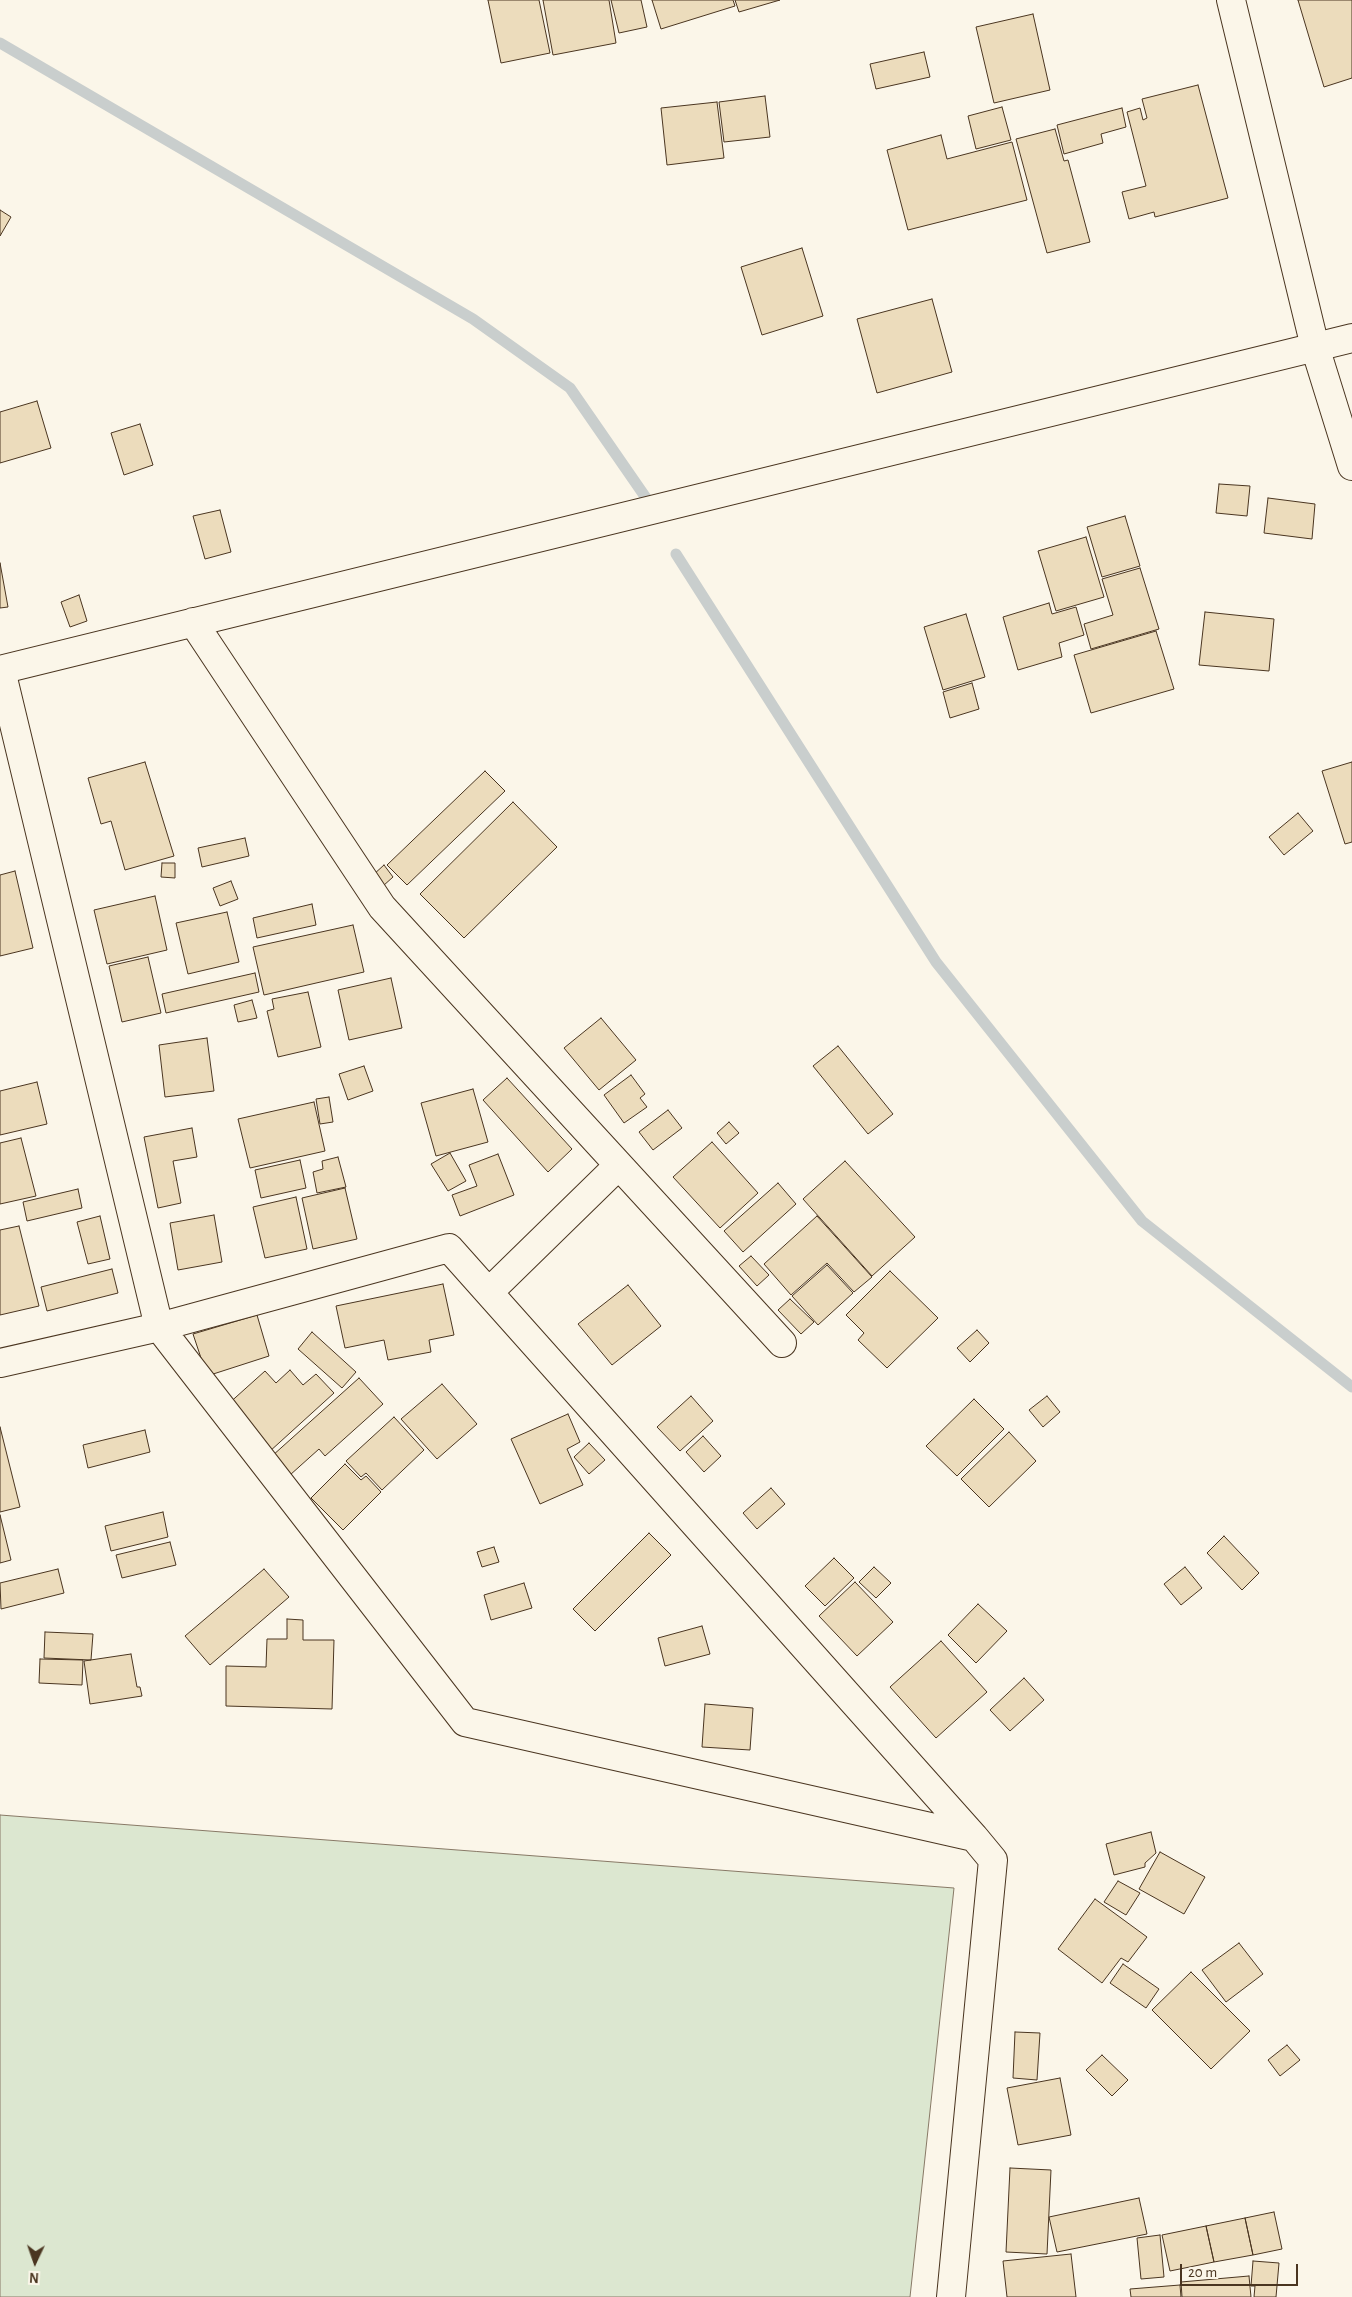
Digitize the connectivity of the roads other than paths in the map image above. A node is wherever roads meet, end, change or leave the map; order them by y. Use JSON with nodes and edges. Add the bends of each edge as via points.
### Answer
{"nodes":[{"id":1,"x":1231,"y":0,"type":"edge"},
{"id":2,"x":1352,"y":338,"type":"edge"},
{"id":3,"x":1315,"y":347,"type":"junction"},
{"id":4,"x":1352,"y":466,"type":"edge"},
{"id":5,"x":193,"y":622,"type":"junction"},
{"id":6,"x":0,"y":670,"type":"edge"},
{"id":7,"x":618,"y":1166,"type":"junction"},
{"id":8,"x":490,"y":1291,"type":"junction"},
{"id":9,"x":159,"y":1327,"type":"junction"},
{"id":10,"x":782,"y":1343,"type":"dead end"},
{"id":11,"x":0,"y":1363,"type":"edge"},
{"id":12,"x":974,"y":1837,"type":"junction"},
{"id":13,"x":951,"y":2297,"type":"edge"}],
"edges":[{"from":1,"to":3,"type":"street"},
{"from":2,"to":3,"type":"street"},
{"from":3,"to":4,"type":"street"},
{"from":3,"to":5,"type":"street"},
{"from":5,"to":6,"type":"street"},
{"from":5,"to":7,"type":"street","via":[[382,907]]},
{"from":6,"to":9,"type":"street"},
{"from":7,"to":8,"type":"street"},
{"from":7,"to":10,"type":"street"},
{"from":8,"to":9,"type":"street","via":[[449,1248]]},
{"from":8,"to":12,"type":"street"},
{"from":9,"to":11,"type":"street"},
{"from":9,"to":12,"type":"street","via":[[465,1722]]},
{"from":12,"to":13,"type":"street","via":[[993,1860]]}]}
